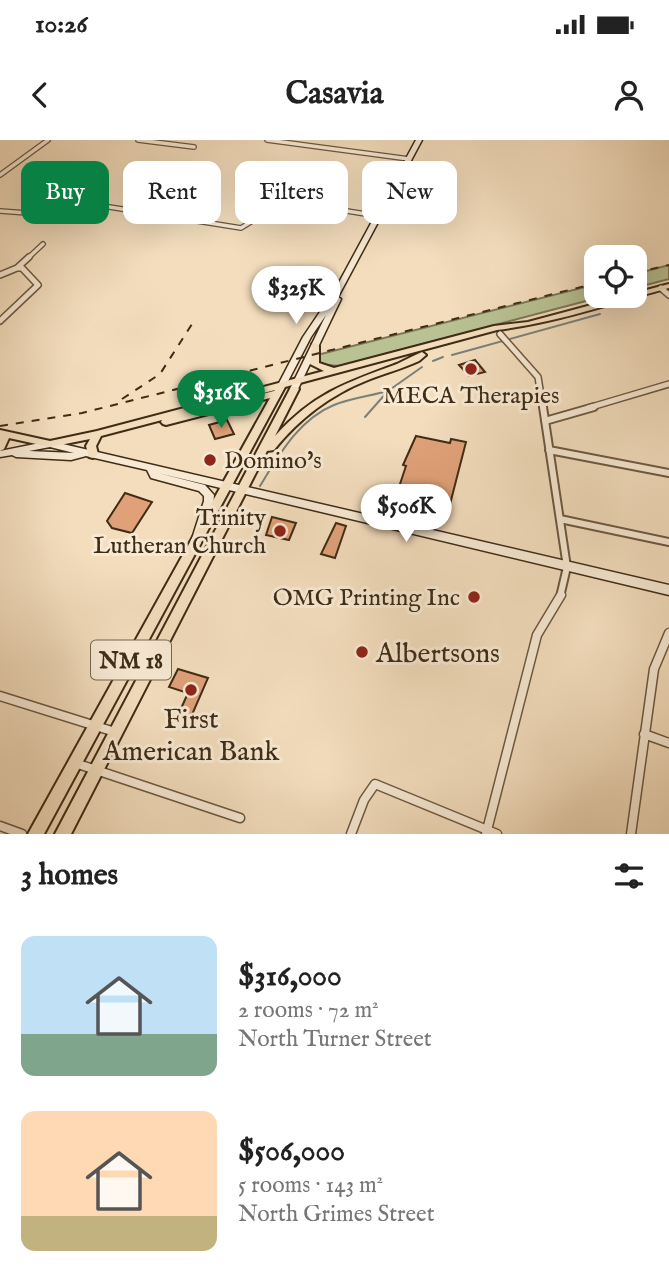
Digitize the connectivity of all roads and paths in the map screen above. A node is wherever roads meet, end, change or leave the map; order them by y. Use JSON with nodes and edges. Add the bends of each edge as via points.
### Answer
{"nodes":[{"id":1,"x":48,"y":140,"type":"edge"},
{"id":2,"x":138,"y":140,"type":"edge"},
{"id":3,"x":267,"y":140,"type":"edge"},
{"id":4,"x":419,"y":140,"type":"edge"},
{"id":5,"x":194,"y":148,"type":"dead end"},
{"id":6,"x":409,"y":159,"type":"joint"},
{"id":7,"x":0,"y":175,"type":"edge"},
{"id":8,"x":0,"y":211,"type":"edge"},
{"id":9,"x":362,"y":213,"type":"edge"},
{"id":10,"x":374,"y":224,"type":"edge"},
{"id":11,"x":43,"y":244,"type":"dead end"},
{"id":12,"x":17,"y":268,"type":"junction"},
{"id":13,"x":0,"y":275,"type":"edge"},
{"id":14,"x":665,"y":287,"type":"edge"},
{"id":15,"x":340,"y":288,"type":"junction"},
{"id":16,"x":647,"y":292,"type":"edge"},
{"id":17,"x":669,"y":295,"type":"edge"},
{"id":18,"x":586,"y":308,"type":"edge"},
{"id":19,"x":0,"y":321,"type":"edge"},
{"id":20,"x":528,"y":324,"type":"junction"},
{"id":21,"x":500,"y":334,"type":"junction"},
{"id":22,"x":315,"y":346,"type":"junction"},
{"id":23,"x":422,"y":355,"type":"junction"},
{"id":24,"x":335,"y":371,"type":"junction"},
{"id":25,"x":296,"y":385,"type":"junction"},
{"id":26,"x":667,"y":386,"type":"edge"},
{"id":27,"x":280,"y":389,"type":"junction"},
{"id":28,"x":235,"y":405,"type":"junction"},
{"id":29,"x":264,"y":419,"type":"junction"},
{"id":30,"x":545,"y":421,"type":"junction"},
{"id":31,"x":139,"y":425,"type":"junction"},
{"id":32,"x":1,"y":433,"type":"edge"},
{"id":33,"x":97,"y":435,"type":"junction"},
{"id":34,"x":50,"y":444,"type":"junction"},
{"id":35,"x":549,"y":450,"type":"junction"},
{"id":36,"x":0,"y":451,"type":"edge"},
{"id":37,"x":90,"y":454,"type":"junction"},
{"id":38,"x":255,"y":467,"type":"junction"},
{"id":39,"x":151,"y":468,"type":"junction"},
{"id":40,"x":669,"y":473,"type":"edge"},
{"id":41,"x":228,"y":486,"type":"junction"},
{"id":42,"x":243,"y":489,"type":"junction"},
{"id":43,"x":560,"y":519,"type":"junction"},
{"id":44,"x":196,"y":542,"type":"junction"},
{"id":45,"x":669,"y":542,"type":"edge"},
{"id":46,"x":567,"y":567,"type":"junction"},
{"id":47,"x":669,"y":590,"type":"edge"},
{"id":48,"x":166,"y":596,"type":"junction"},
{"id":49,"x":185,"y":601,"type":"junction"},
{"id":50,"x":669,"y":633,"type":"edge"},
{"id":51,"x":0,"y":696,"type":"edge"},
{"id":52,"x":95,"y":726,"type":"junction"},
{"id":53,"x":117,"y":732,"type":"junction"},
{"id":54,"x":644,"y":734,"type":"junction"},
{"id":55,"x":669,"y":743,"type":"edge"},
{"id":56,"x":75,"y":763,"type":"junction"},
{"id":57,"x":97,"y":769,"type":"junction"},
{"id":58,"x":240,"y":817,"type":"dead end"},
{"id":59,"x":0,"y":826,"type":"edge"},
{"id":60,"x":486,"y":832,"type":"edge"},
{"id":61,"x":22,"y":834,"type":"edge"},
{"id":62,"x":36,"y":834,"type":"edge"},
{"id":63,"x":64,"y":834,"type":"edge"},
{"id":64,"x":351,"y":834,"type":"edge"},
{"id":65,"x":497,"y":834,"type":"edge"},
{"id":66,"x":631,"y":834,"type":"edge"}],
"edges":[{"from":1,"to":7,"type":"street"},
{"from":2,"to":5,"type":"street"},
{"from":3,"to":6,"type":"street"},
{"from":4,"to":6,"type":"main road"},
{"from":8,"to":9,"type":"street","via":[[27,213],[53,198],[241,228],[253,225],[274,204],[285,201]]},
{"from":10,"to":15,"type":"main road"},
{"from":11,"to":12,"type":"street"},
{"from":12,"to":13,"type":"street"},
{"from":12,"to":19,"type":"street","via":[[38,285]]},
{"from":14,"to":16,"type":"main road"},
{"from":14,"to":17,"type":"street"},
{"from":15,"to":22,"type":"main road"},
{"from":15,"to":27,"type":"main road"},
{"from":18,"to":20,"type":"main road"},
{"from":20,"to":21,"type":"main road"},
{"from":20,"to":24,"type":"main road"},
{"from":21,"to":23,"type":"main road"},
{"from":21,"to":30,"type":"street","via":[[538,377]]},
{"from":22,"to":24,"type":"main road","via":[[314,364]]},
{"from":22,"to":25,"type":"main road"},
{"from":23,"to":25,"type":"main road"},
{"from":23,"to":38,"type":"main road","via":[[318,401],[286,428]]},
{"from":24,"to":25,"type":"main road"},
{"from":25,"to":27,"type":"main road"},
{"from":25,"to":38,"type":"main road","number":"NM 18"},
{"from":26,"to":30,"type":"street"},
{"from":27,"to":28,"type":"main road"},
{"from":27,"to":29,"type":"main road","number":"NM 18"},
{"from":27,"to":31,"type":"main road"},
{"from":28,"to":29,"type":"main road","via":[[254,405]]},
{"from":28,"to":31,"type":"main road"},
{"from":29,"to":41,"type":"main road","number":"NM 18"},
{"from":30,"to":35,"type":"street"},
{"from":31,"to":33,"type":"main road"},
{"from":32,"to":34,"type":"main road"},
{"from":32,"to":36,"type":"main road"},
{"from":33,"to":34,"type":"main road"},
{"from":33,"to":37,"type":"main road"},
{"from":34,"to":36,"type":"main road"},
{"from":34,"to":37,"type":"main road"},
{"from":35,"to":40,"type":"street"},
{"from":35,"to":43,"type":"street"},
{"from":36,"to":37,"type":"main road","via":[[71,457]]},
{"from":37,"to":39,"type":"main road"},
{"from":38,"to":42,"type":"main road","number":"NM 18"},
{"from":39,"to":41,"type":"main road"},
{"from":39,"to":44,"type":"main road","via":[[154,476],[202,488],[209,495]]},
{"from":41,"to":42,"type":"main road"},
{"from":41,"to":44,"type":"main road","number":"NM 18"},
{"from":42,"to":46,"type":"main road"},
{"from":42,"to":49,"type":"main road","number":"NM 18"},
{"from":43,"to":45,"type":"street"},
{"from":43,"to":46,"type":"street"},
{"from":44,"to":48,"type":"main road","number":"NM 18"},
{"from":46,"to":47,"type":"main road"},
{"from":46,"to":60,"type":"street","via":[[562,593],[537,635]]},
{"from":48,"to":49,"type":"main road"},
{"from":48,"to":52,"type":"main road","number":"NM 18"},
{"from":49,"to":53,"type":"main road","number":"NM 18"},
{"from":50,"to":54,"type":"street","via":[[654,669]]},
{"from":51,"to":52,"type":"street"},
{"from":52,"to":53,"type":"street"},
{"from":52,"to":56,"type":"main road","number":"NM 18"},
{"from":53,"to":57,"type":"main road","number":"NM 18"},
{"from":54,"to":55,"type":"street"},
{"from":54,"to":66,"type":"street"},
{"from":56,"to":57,"type":"street"},
{"from":56,"to":62,"type":"main road","number":"NM 18"},
{"from":57,"to":58,"type":"street"},
{"from":57,"to":63,"type":"main road","number":"NM 18"},
{"from":59,"to":61,"type":"street"},
{"from":60,"to":64,"type":"street","via":[[375,784]]},
{"from":60,"to":65,"type":"street"}]}
